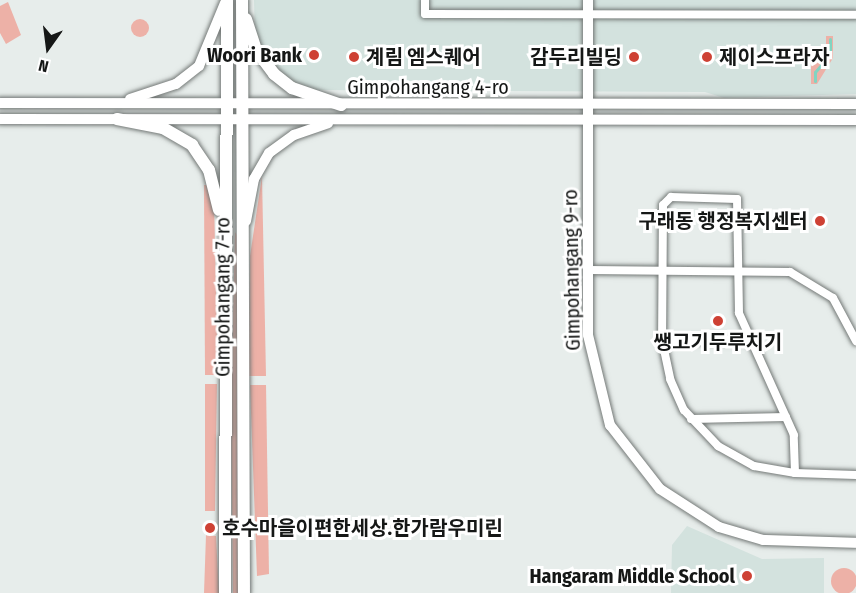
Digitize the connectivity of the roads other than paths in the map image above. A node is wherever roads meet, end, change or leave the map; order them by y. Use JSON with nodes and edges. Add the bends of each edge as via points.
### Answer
{"nodes":[{"id":1,"x":227,"y":0,"type":"edge"},
{"id":2,"x":425,"y":0,"type":"edge"},
{"id":3,"x":588,"y":0,"type":"edge"},
{"id":4,"x":242,"y":1,"type":"edge"},
{"id":5,"x":856,"y":15,"type":"edge"},
{"id":6,"x":588,"y":17,"type":"junction"},
{"id":7,"x":118,"y":102,"type":"junction"},
{"id":8,"x":0,"y":103,"type":"edge"},
{"id":9,"x":226,"y":103,"type":"junction"},
{"id":10,"x":242,"y":103,"type":"junction"},
{"id":11,"x":856,"y":104,"type":"edge"},
{"id":12,"x":341,"y":105,"type":"junction"},
{"id":13,"x":589,"y":106,"type":"junction"},
{"id":14,"x":117,"y":118,"type":"junction"},
{"id":15,"x":226,"y":119,"type":"junction"},
{"id":16,"x":242,"y":119,"type":"junction"},
{"id":17,"x":346,"y":119,"type":"junction"},
{"id":18,"x":0,"y":120,"type":"edge"},
{"id":19,"x":589,"y":120,"type":"junction"},
{"id":20,"x":856,"y":120,"type":"edge"},
{"id":21,"x":242,"y":242,"type":"junction"},
{"id":22,"x":225,"y":268,"type":"junction"},
{"id":23,"x":589,"y":270,"type":"junction"},
{"id":24,"x":739,"y":271,"type":"junction"},
{"id":25,"x":663,"y":272,"type":"junction"},
{"id":26,"x":662,"y":340,"type":"junction"},
{"id":27,"x":748,"y":340,"type":"junction"},
{"id":28,"x":856,"y":341,"type":"edge"},
{"id":29,"x":786,"y":417,"type":"junction"},
{"id":30,"x":691,"y":419,"type":"junction"},
{"id":31,"x":795,"y":473,"type":"junction"},
{"id":32,"x":856,"y":475,"type":"edge"},
{"id":33,"x":856,"y":543,"type":"edge"},
{"id":34,"x":225,"y":593,"type":"edge"},
{"id":35,"x":243,"y":593,"type":"edge"}],
"edges":[{"from":1,"to":7,"type":"street","via":[[199,66],[176,84]]},
{"from":1,"to":9,"type":"main road","name":"Gimpohangang 7-ro"},
{"from":2,"to":6,"type":"street","via":[[425,14]]},
{"from":3,"to":6,"type":"street","name":"Gimpohangang 9-ro"},
{"from":4,"to":10,"type":"main road","name":"Gimpohangang 7-ro"},
{"from":4,"to":12,"type":"main road","via":[[252,40],[274,74],[292,87]]},
{"from":5,"to":6,"type":"street"},
{"from":6,"to":13,"type":"street","name":"Gimpohangang 9-ro"},
{"from":7,"to":8,"type":"street","name":"Gimpohangang 4-ro"},
{"from":7,"to":9,"type":"street","name":"Gimpohangang 4-ro"},
{"from":9,"to":10,"type":"street","name":"Gimpohangang 4-ro"},
{"from":9,"to":15,"type":"main road","name":"Gimpohangang 7-ro"},
{"from":10,"to":12,"type":"street","name":"Gimpohangang 4-ro"},
{"from":10,"to":16,"type":"main road","name":"Gimpohangang 7-ro"},
{"from":11,"to":13,"type":"street","name":"Gimpohangang 4-ro"},
{"from":12,"to":13,"type":"street","name":"Gimpohangang 4-ro"},
{"from":13,"to":19,"type":"street","name":"Gimpohangang 9-ro"},
{"from":14,"to":15,"type":"street","name":"Gimpohangang 4-ro"},
{"from":14,"to":18,"type":"street","name":"Gimpohangang 4-ro"},
{"from":14,"to":22,"type":"main road","via":[[163,128],[198,152],[216,186]]},
{"from":15,"to":16,"type":"street","name":"Gimpohangang 4-ro"},
{"from":15,"to":22,"type":"main road","name":"Gimpohangang 7-ro"},
{"from":16,"to":17,"type":"street","name":"Gimpohangang 4-ro"},
{"from":16,"to":21,"type":"main road","name":"Gimpohangang 7-ro"},
{"from":17,"to":19,"type":"street","name":"Gimpohangang 4-ro"},
{"from":17,"to":21,"type":"street","via":[[306,129],[269,153],[255,179]]},
{"from":19,"to":20,"type":"street","name":"Gimpohangang 4-ro"},
{"from":19,"to":23,"type":"street","name":"Gimpohangang 9-ro"},
{"from":21,"to":35,"type":"main road","name":"Gimpohangang 7-ro"},
{"from":22,"to":34,"type":"main road","name":"Gimpohangang 7-ro"},
{"from":23,"to":25,"type":"street"},
{"from":23,"to":33,"type":"street","name":"Gimpohangang 9-ro","via":[[588,335],[601,404],[642,471],[680,505],[742,535],[789,543]]},
{"from":24,"to":25,"type":"street"},
{"from":24,"to":25,"type":"street","via":[[737,199],[677,195],[663,205]]},
{"from":24,"to":27,"type":"street","via":[[739,314]]},
{"from":24,"to":28,"type":"street","via":[[790,272],[816,283],[833,298]]},
{"from":25,"to":26,"type":"street"},
{"from":26,"to":27,"type":"street"},
{"from":26,"to":30,"type":"street","via":[[670,380]]},
{"from":27,"to":29,"type":"street"},
{"from":29,"to":30,"type":"street"},
{"from":29,"to":31,"type":"street","via":[[796,444]]},
{"from":30,"to":31,"type":"street","via":[[737,458]]},
{"from":31,"to":32,"type":"street"}]}
